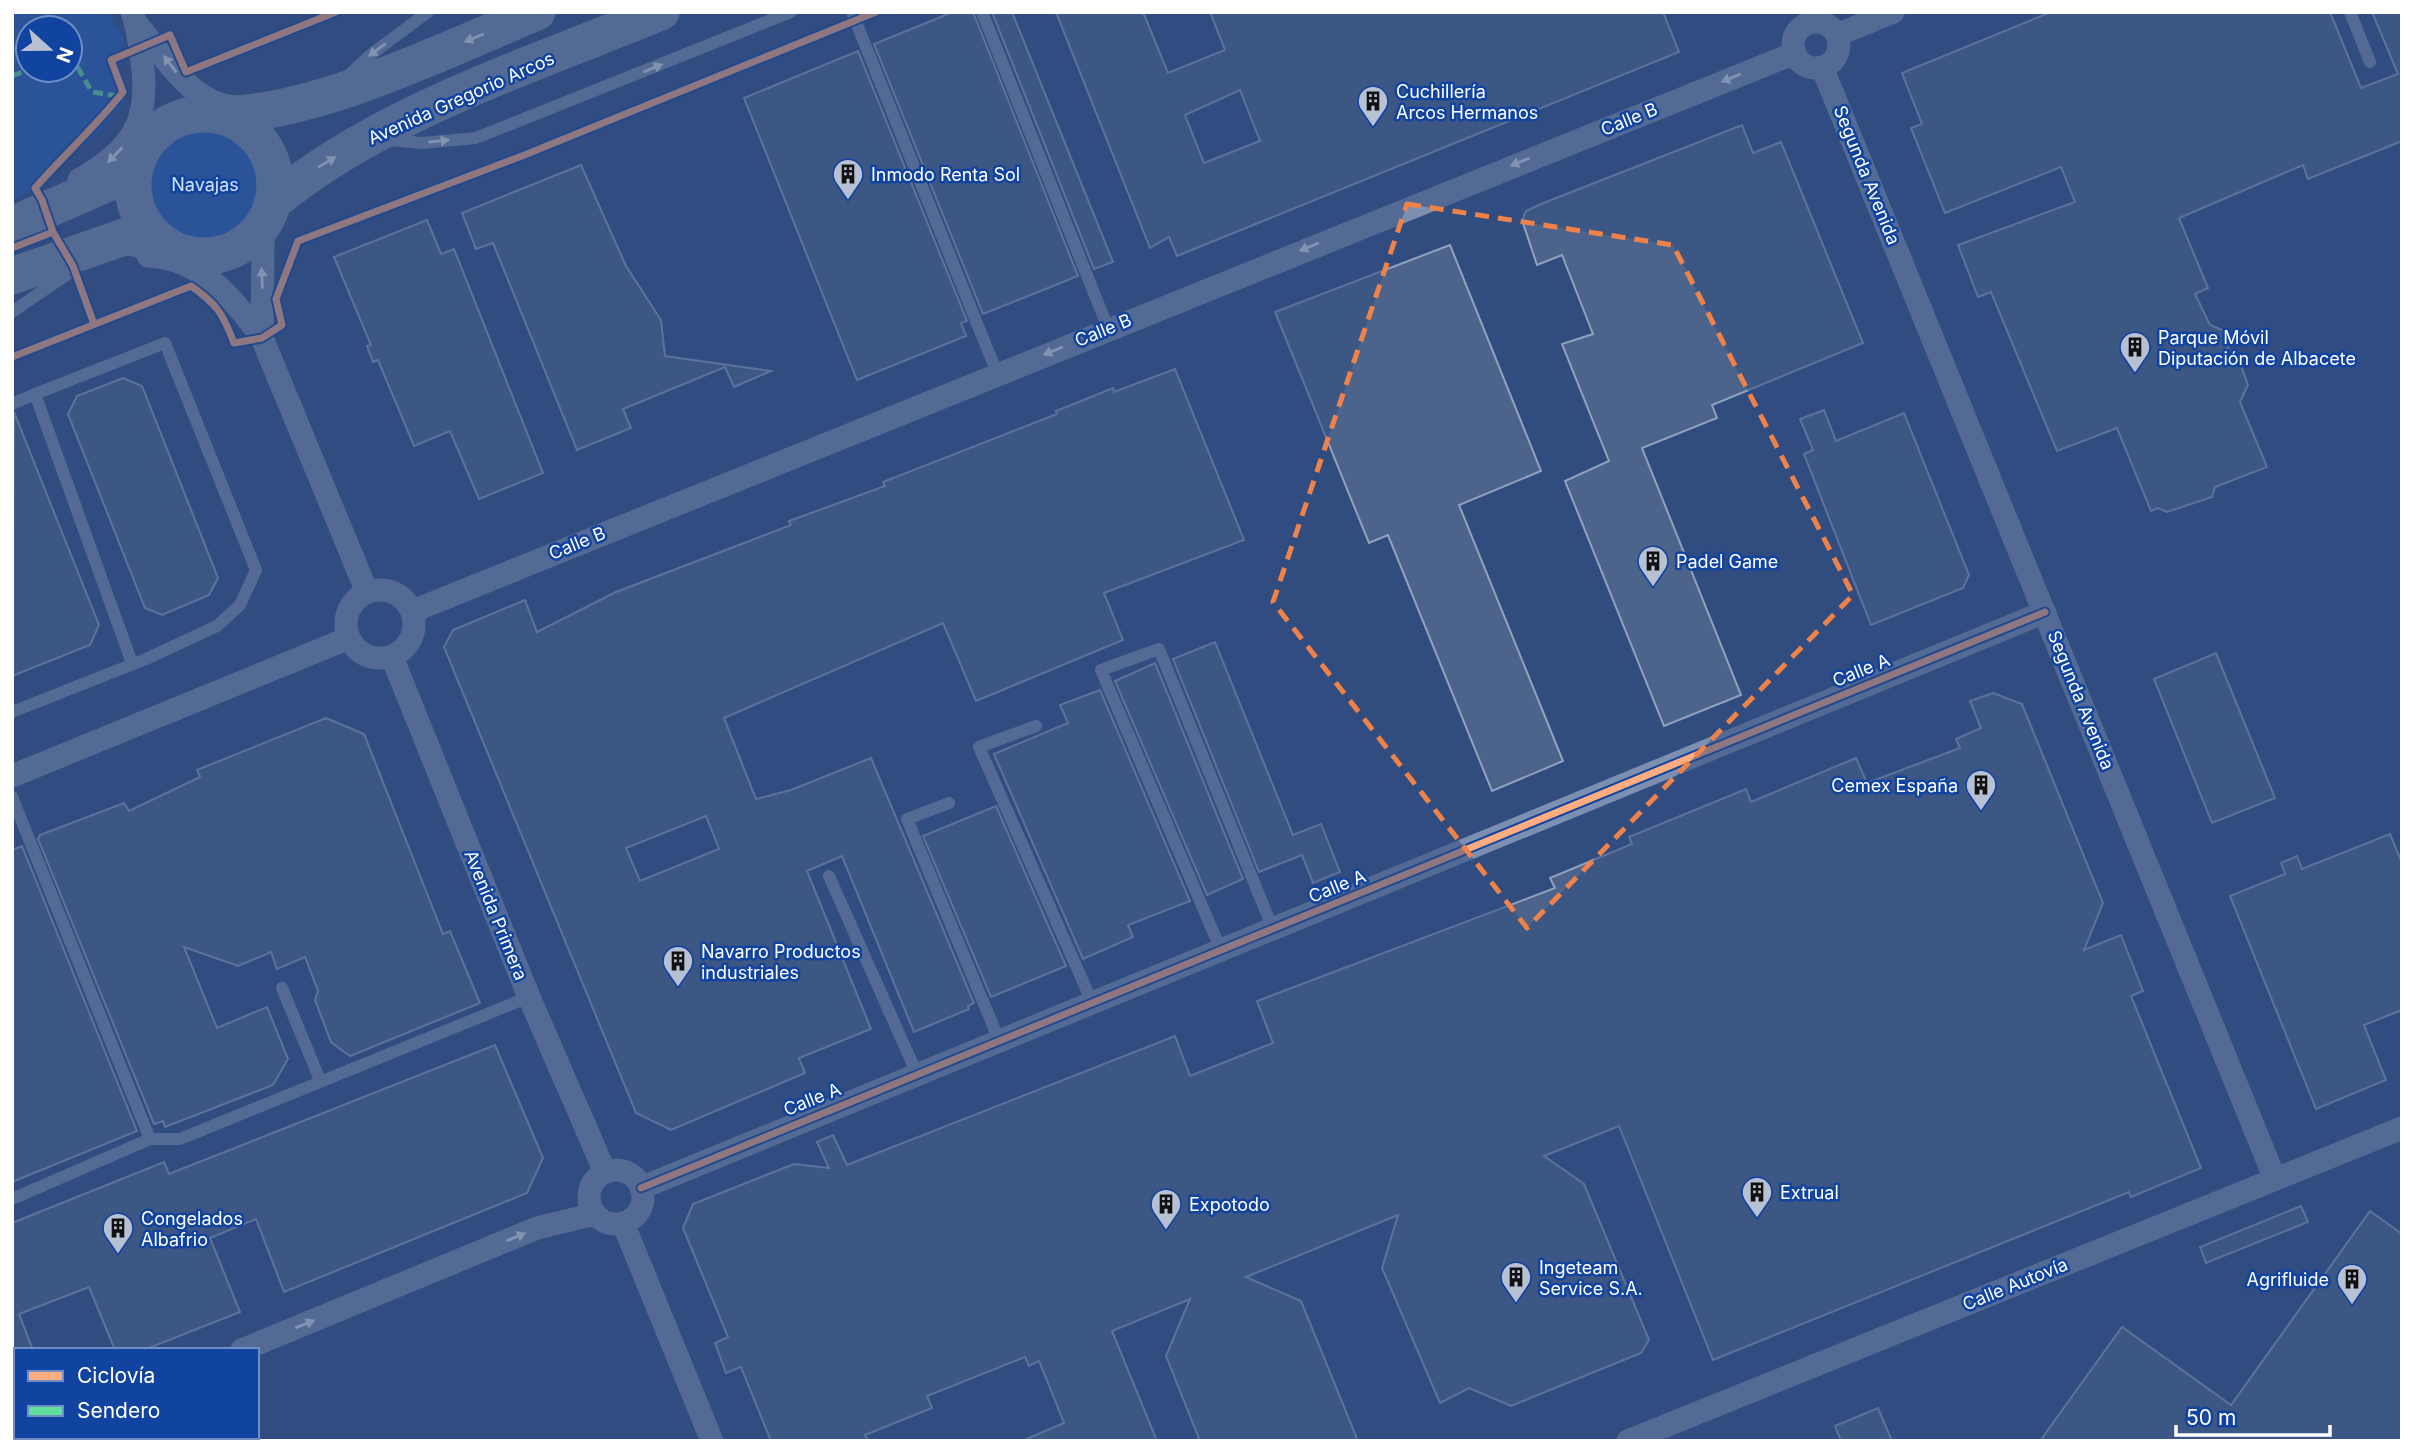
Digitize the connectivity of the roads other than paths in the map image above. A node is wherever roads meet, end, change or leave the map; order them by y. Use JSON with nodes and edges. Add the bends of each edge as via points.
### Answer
{"nodes":[{"id":1,"x":428,"y":12,"type":"edge"},
{"id":2,"x":537,"y":12,"type":"edge"},
{"id":3,"x":661,"y":12,"type":"edge"},
{"id":4,"x":791,"y":12,"type":"edge"},
{"id":5,"x":852,"y":12,"type":"edge"},
{"id":6,"x":982,"y":12,"type":"edge"},
{"id":7,"x":1893,"y":12,"type":"edge"},
{"id":8,"x":2350,"y":12,"type":"edge"},
{"id":9,"x":132,"y":16,"type":"edge"},
{"id":10,"x":1803,"y":18,"type":"edge"},
{"id":11,"x":1837,"y":35,"type":"junction"},
{"id":12,"x":1795,"y":53,"type":"junction"},
{"id":13,"x":2370,"y":62,"type":"dead end"},
{"id":14,"x":1822,"y":66,"type":"junction"},
{"id":15,"x":330,"y":94,"type":"junction"},
{"id":16,"x":209,"y":107,"type":"junction"},
{"id":17,"x":143,"y":136,"type":"junction"},
{"id":18,"x":371,"y":138,"type":"junction"},
{"id":19,"x":270,"y":211,"type":"junction"},
{"id":20,"x":12,"y":218,"type":"edge"},
{"id":21,"x":12,"y":225,"type":"edge"},
{"id":22,"x":188,"y":259,"type":"junction"},
{"id":23,"x":83,"y":264,"type":"junction"},
{"id":24,"x":12,"y":276,"type":"edge"},
{"id":25,"x":12,"y":283,"type":"edge"},
{"id":26,"x":12,"y":312,"type":"edge"},
{"id":27,"x":1108,"y":328,"type":"junction"},
{"id":28,"x":262,"y":338,"type":"junction"},
{"id":29,"x":997,"y":373,"type":"junction"},
{"id":30,"x":35,"y":394,"type":"junction"},
{"id":31,"x":12,"y":404,"type":"edge"},
{"id":32,"x":367,"y":592,"type":"junction"},
{"id":33,"x":413,"y":611,"type":"junction"},
{"id":34,"x":2045,"y":612,"type":"junction"},
{"id":35,"x":349,"y":638,"type":"junction"},
{"id":36,"x":392,"y":657,"type":"junction"},
{"id":37,"x":132,"y":663,"type":"junction"},
{"id":38,"x":12,"y":712,"type":"edge"},
{"id":39,"x":1036,"y":726,"type":"dead end"},
{"id":40,"x":12,"y":776,"type":"edge"},
{"id":41,"x":12,"y":797,"type":"edge"},
{"id":42,"x":949,"y":803,"type":"dead end"},
{"id":43,"x":829,"y":876,"type":"dead end"},
{"id":44,"x":1273,"y":929,"type":"junction"},
{"id":45,"x":1221,"y":950,"type":"junction"},
{"id":46,"x":282,"y":988,"type":"dead end"},
{"id":47,"x":529,"y":997,"type":"junction"},
{"id":48,"x":1092,"y":1002,"type":"junction"},
{"id":49,"x":999,"y":1040,"type":"junction"},
{"id":50,"x":917,"y":1074,"type":"junction"},
{"id":51,"x":320,"y":1080,"type":"junction"},
{"id":52,"x":2402,"y":1128,"type":"edge"},
{"id":53,"x":150,"y":1139,"type":"junction"},
{"id":54,"x":605,"y":1172,"type":"junction"},
{"id":55,"x":2275,"y":1179,"type":"junction"},
{"id":56,"x":641,"y":1188,"type":"junction"},
{"id":57,"x":12,"y":1199,"type":"edge"},
{"id":58,"x":595,"y":1214,"type":"junction"},
{"id":59,"x":624,"y":1223,"type":"junction"},
{"id":60,"x":247,"y":1348,"type":"edge"},
{"id":61,"x":712,"y":1441,"type":"edge"},
{"id":62,"x":1628,"y":1441,"type":"edge"}],
"edges":[{"from":1,"to":15,"type":"lane","one_way":true,"via":[[369,56]]},
{"from":2,"to":15,"type":"main road","one_way":true},
{"from":3,"to":18,"type":"main road","name":"Avenida Gregorio Arcos","via":[[488,83]]},
{"from":18,"to":4,"type":"lane","one_way":true,"via":[[422,143],[476,138]]},
{"from":5,"to":29,"type":"lane"},
{"from":6,"to":27,"type":"lane"},
{"from":7,"to":11,"type":"street"},
{"from":8,"to":13,"type":"lane"},
{"from":16,"to":9,"type":"street","one_way":true},
{"from":9,"to":17,"type":"street","via":[[146,88]]},
{"from":10,"to":11,"type":"street","via":[[1827,24]]},
{"from":10,"to":12,"type":"street","via":[[1795,37]]},
{"from":11,"to":14,"type":"street","via":[[1838,51]]},
{"from":12,"to":14,"type":"street","via":[[1806,65]]},
{"from":12,"to":27,"type":"street","name":"Calle B","one_way":true},
{"from":14,"to":34,"type":"street","name":"Segunda Avenida"},
{"from":15,"to":16,"type":"main road","via":[[243,115]]},
{"from":16,"to":17,"type":"main road"},
{"from":16,"to":19,"type":"main road","via":[[245,127],[264,148],[274,175]]},
{"from":17,"to":20,"type":"street","one_way":true,"via":[[132,135],[115,157]]},
{"from":17,"to":21,"type":"main road","via":[[124,176]]},
{"from":17,"to":22,"type":"main road","via":[[133,187],[138,211],[154,235]]},
{"from":19,"to":18,"type":"main road","name":"Avenida Gregorio Arcos","one_way":true,"via":[[319,167]]},
{"from":19,"to":22,"type":"main road","via":[[253,236],[235,249]]},
{"from":28,"to":19,"type":"street","one_way":true,"via":[[263,241]]},
{"from":22,"to":23,"type":"street","via":[[128,255]]},
{"from":22,"to":24,"type":"main road","via":[[127,236]]},
{"from":22,"to":28,"type":"street","via":[[241,309]]},
{"from":23,"to":25,"type":"street"},
{"from":23,"to":26,"type":"lane"},
{"from":27,"to":29,"type":"street","name":"Calle B","one_way":true},
{"from":28,"to":32,"type":"street"},
{"from":29,"to":33,"type":"street","name":"Calle B"},
{"from":30,"to":31,"type":"lane"},
{"from":30,"to":37,"type":"lane"},
{"from":30,"to":37,"type":"lane","via":[[166,343],[256,570],[240,605],[218,626]]},
{"from":32,"to":33,"type":"street","via":[[393,592]]},
{"from":32,"to":35,"type":"street","via":[[353,602],[346,617]]},
{"from":33,"to":36,"type":"street","via":[[413,637]]},
{"from":34,"to":44,"type":"street","name":"Calle A"},
{"from":34,"to":55,"type":"street","name":"Segunda Avenida"},
{"from":35,"to":36,"type":"street","via":[[367,656]]},
{"from":35,"to":40,"type":"street"},
{"from":36,"to":47,"type":"street","name":"Avenida Primera"},
{"from":37,"to":38,"type":"lane"},
{"from":39,"to":48,"type":"lane","via":[[979,747]]},
{"from":41,"to":53,"type":"lane"},
{"from":42,"to":49,"type":"lane","via":[[907,819]]},
{"from":43,"to":50,"type":"lane"},
{"from":44,"to":45,"type":"street","name":"Calle A"},
{"from":44,"to":45,"type":"lane","via":[[1159,649],[1101,670]]},
{"from":45,"to":48,"type":"street","name":"Calle A"},
{"from":46,"to":51,"type":"lane"},
{"from":47,"to":51,"type":"lane"},
{"from":47,"to":54,"type":"street","name":"Avenida Primera"},
{"from":48,"to":49,"type":"street","name":"Calle A"},
{"from":49,"to":50,"type":"street","name":"Calle A"},
{"from":50,"to":56,"type":"street","name":"Calle A"},
{"from":51,"to":53,"type":"lane","via":[[180,1139]]},
{"from":52,"to":55,"type":"street","name":"Calle Autovía"},
{"from":53,"to":57,"type":"lane"},
{"from":54,"to":56,"type":"street","via":[[627,1172]]},
{"from":54,"to":58,"type":"street","via":[[589,1190]]},
{"from":55,"to":62,"type":"street","name":"Calle Autovía"},
{"from":56,"to":59,"type":"street","via":[[641,1205]]},
{"from":58,"to":59,"type":"street","via":[[608,1223]]},
{"from":60,"to":58,"type":"street","one_way":true,"via":[[537,1228]]},
{"from":59,"to":61,"type":"street"}]}
